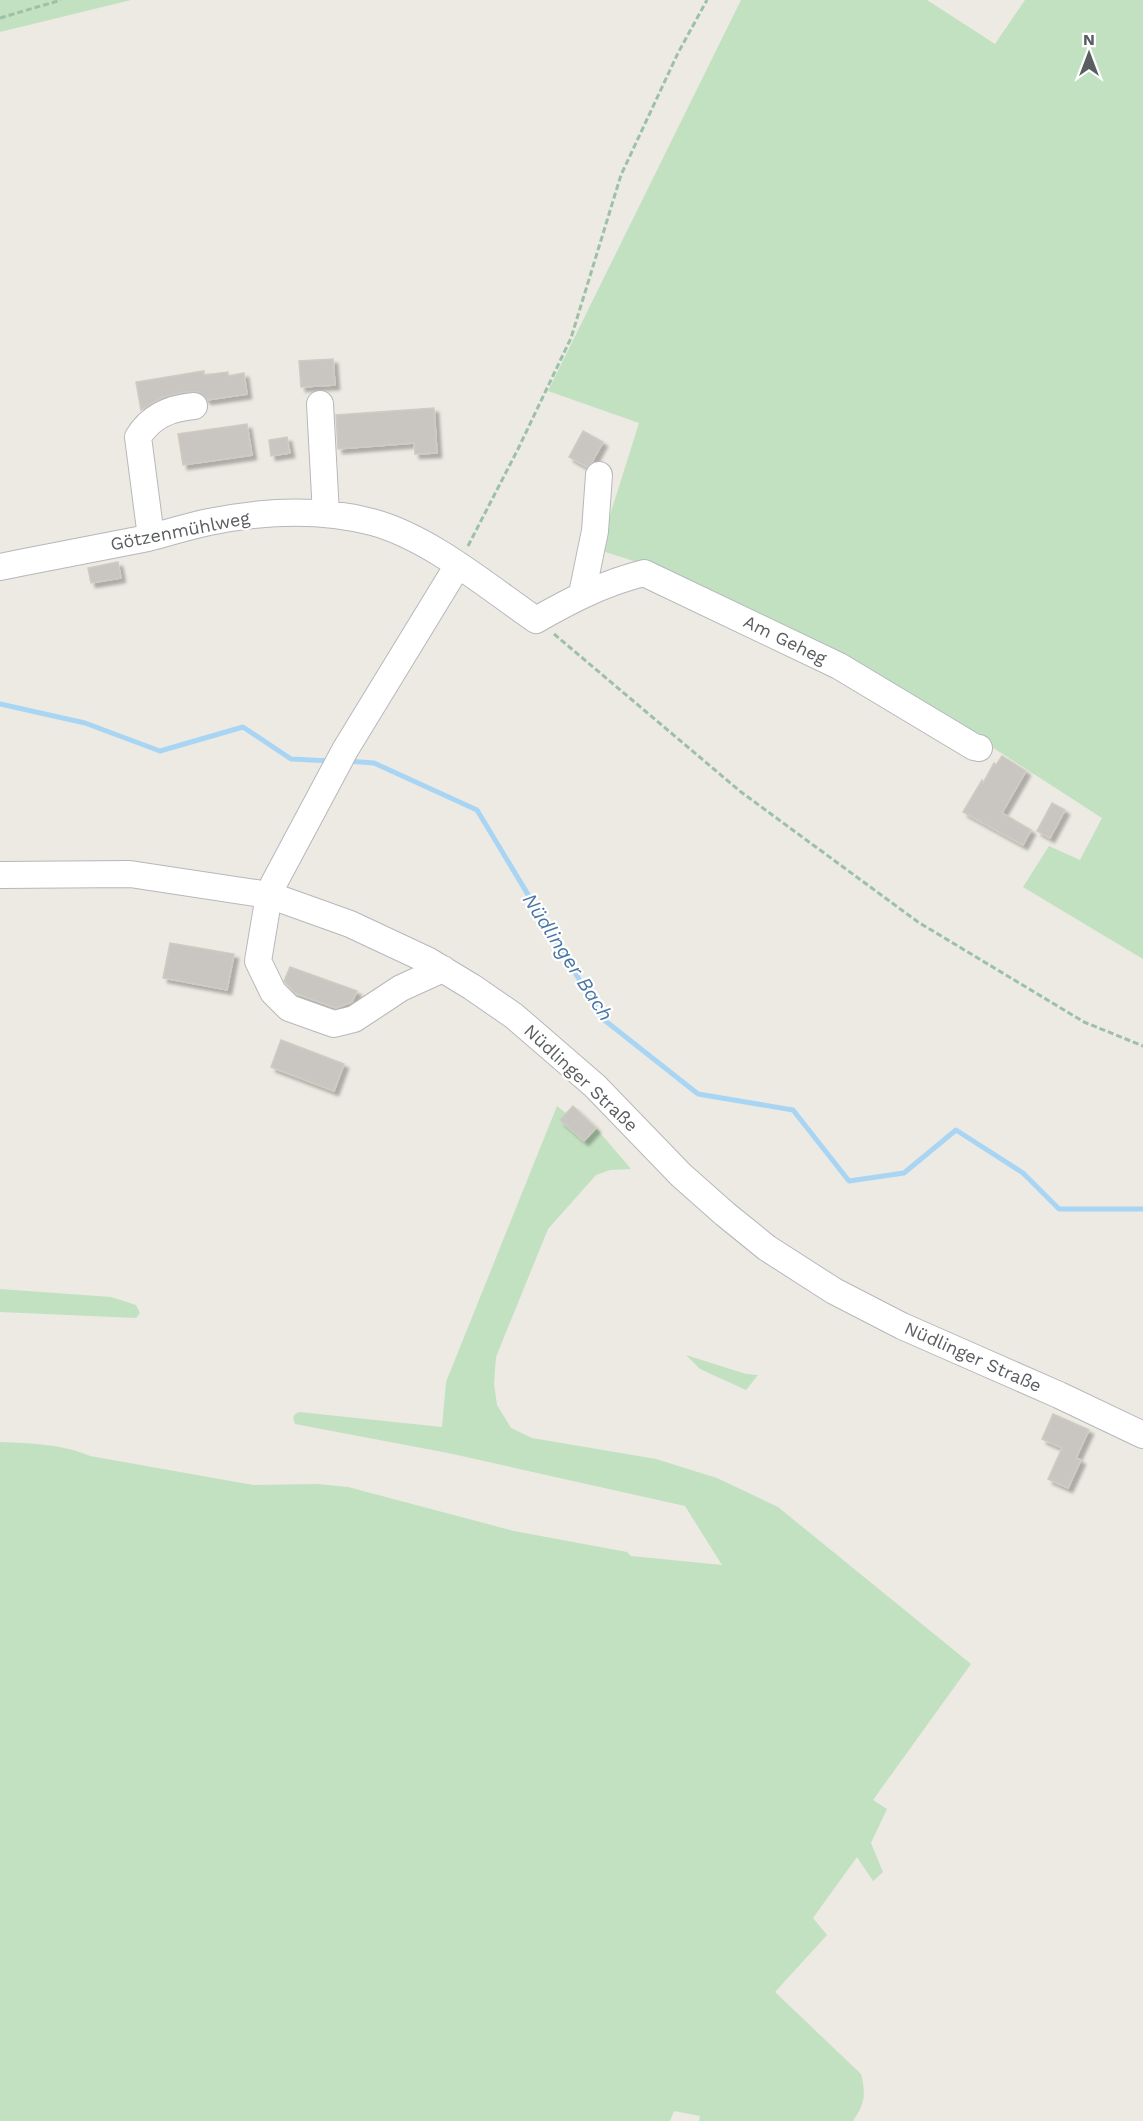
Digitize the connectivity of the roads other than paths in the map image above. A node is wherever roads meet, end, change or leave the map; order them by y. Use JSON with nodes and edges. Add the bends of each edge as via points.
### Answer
{"nodes":[{"id":1,"x":320,"y":404,"type":"dead end"},
{"id":2,"x":194,"y":406,"type":"dead end"},
{"id":3,"x":599,"y":475,"type":"dead end"},
{"id":4,"x":326,"y":514,"type":"junction"},
{"id":5,"x":151,"y":537,"type":"junction"},
{"id":6,"x":458,"y":565,"type":"junction"},
{"id":7,"x":0,"y":567,"type":"edge"},
{"id":8,"x":582,"y":594,"type":"junction"},
{"id":9,"x":536,"y":620,"type":"joint"},
{"id":10,"x":979,"y":748,"type":"dead end"},
{"id":11,"x":0,"y":875,"type":"edge"},
{"id":12,"x":268,"y":895,"type":"junction"},
{"id":13,"x":443,"y":969,"type":"junction"},
{"id":14,"x":1143,"y":1435,"type":"edge"}],
"edges":[{"from":1,"to":4,"type":"street"},
{"from":2,"to":5,"type":"street","via":[[178,408],[147,423],[138,437]]},
{"from":3,"to":8,"type":"street","via":[[595,531]]},
{"from":4,"to":5,"type":"street","name":"Götzenmühlweg","via":[[254,515]]},
{"from":4,"to":6,"type":"street","name":"Götzenmühlweg","via":[[373,522],[416,540]]},
{"from":5,"to":7,"type":"street","name":"Götzenmühlweg"},
{"from":6,"to":9,"type":"street","name":"Götzenmühlweg"},
{"from":6,"to":12,"type":"street","via":[[340,760]]},
{"from":8,"to":9,"type":"street","name":"Am Geheg"},
{"from":8,"to":10,"type":"street","name":"Am Geheg","via":[[644,573],[839,666]]},
{"from":11,"to":12,"type":"street","name":"Nüdlinger Straße","via":[[130,874]]},
{"from":12,"to":13,"type":"street","name":"Nüdlinger Straße","via":[[350,924]]},
{"from":12,"to":13,"type":"street","via":[[258,961],[273,992],[289,1008],[334,1024],[354,1019],[401,988]]},
{"from":13,"to":14,"type":"street","name":"Nüdlinger Straße","via":[[514,1016],[586,1078],[681,1175],[767,1248],[834,1291],[902,1326]]}]}
